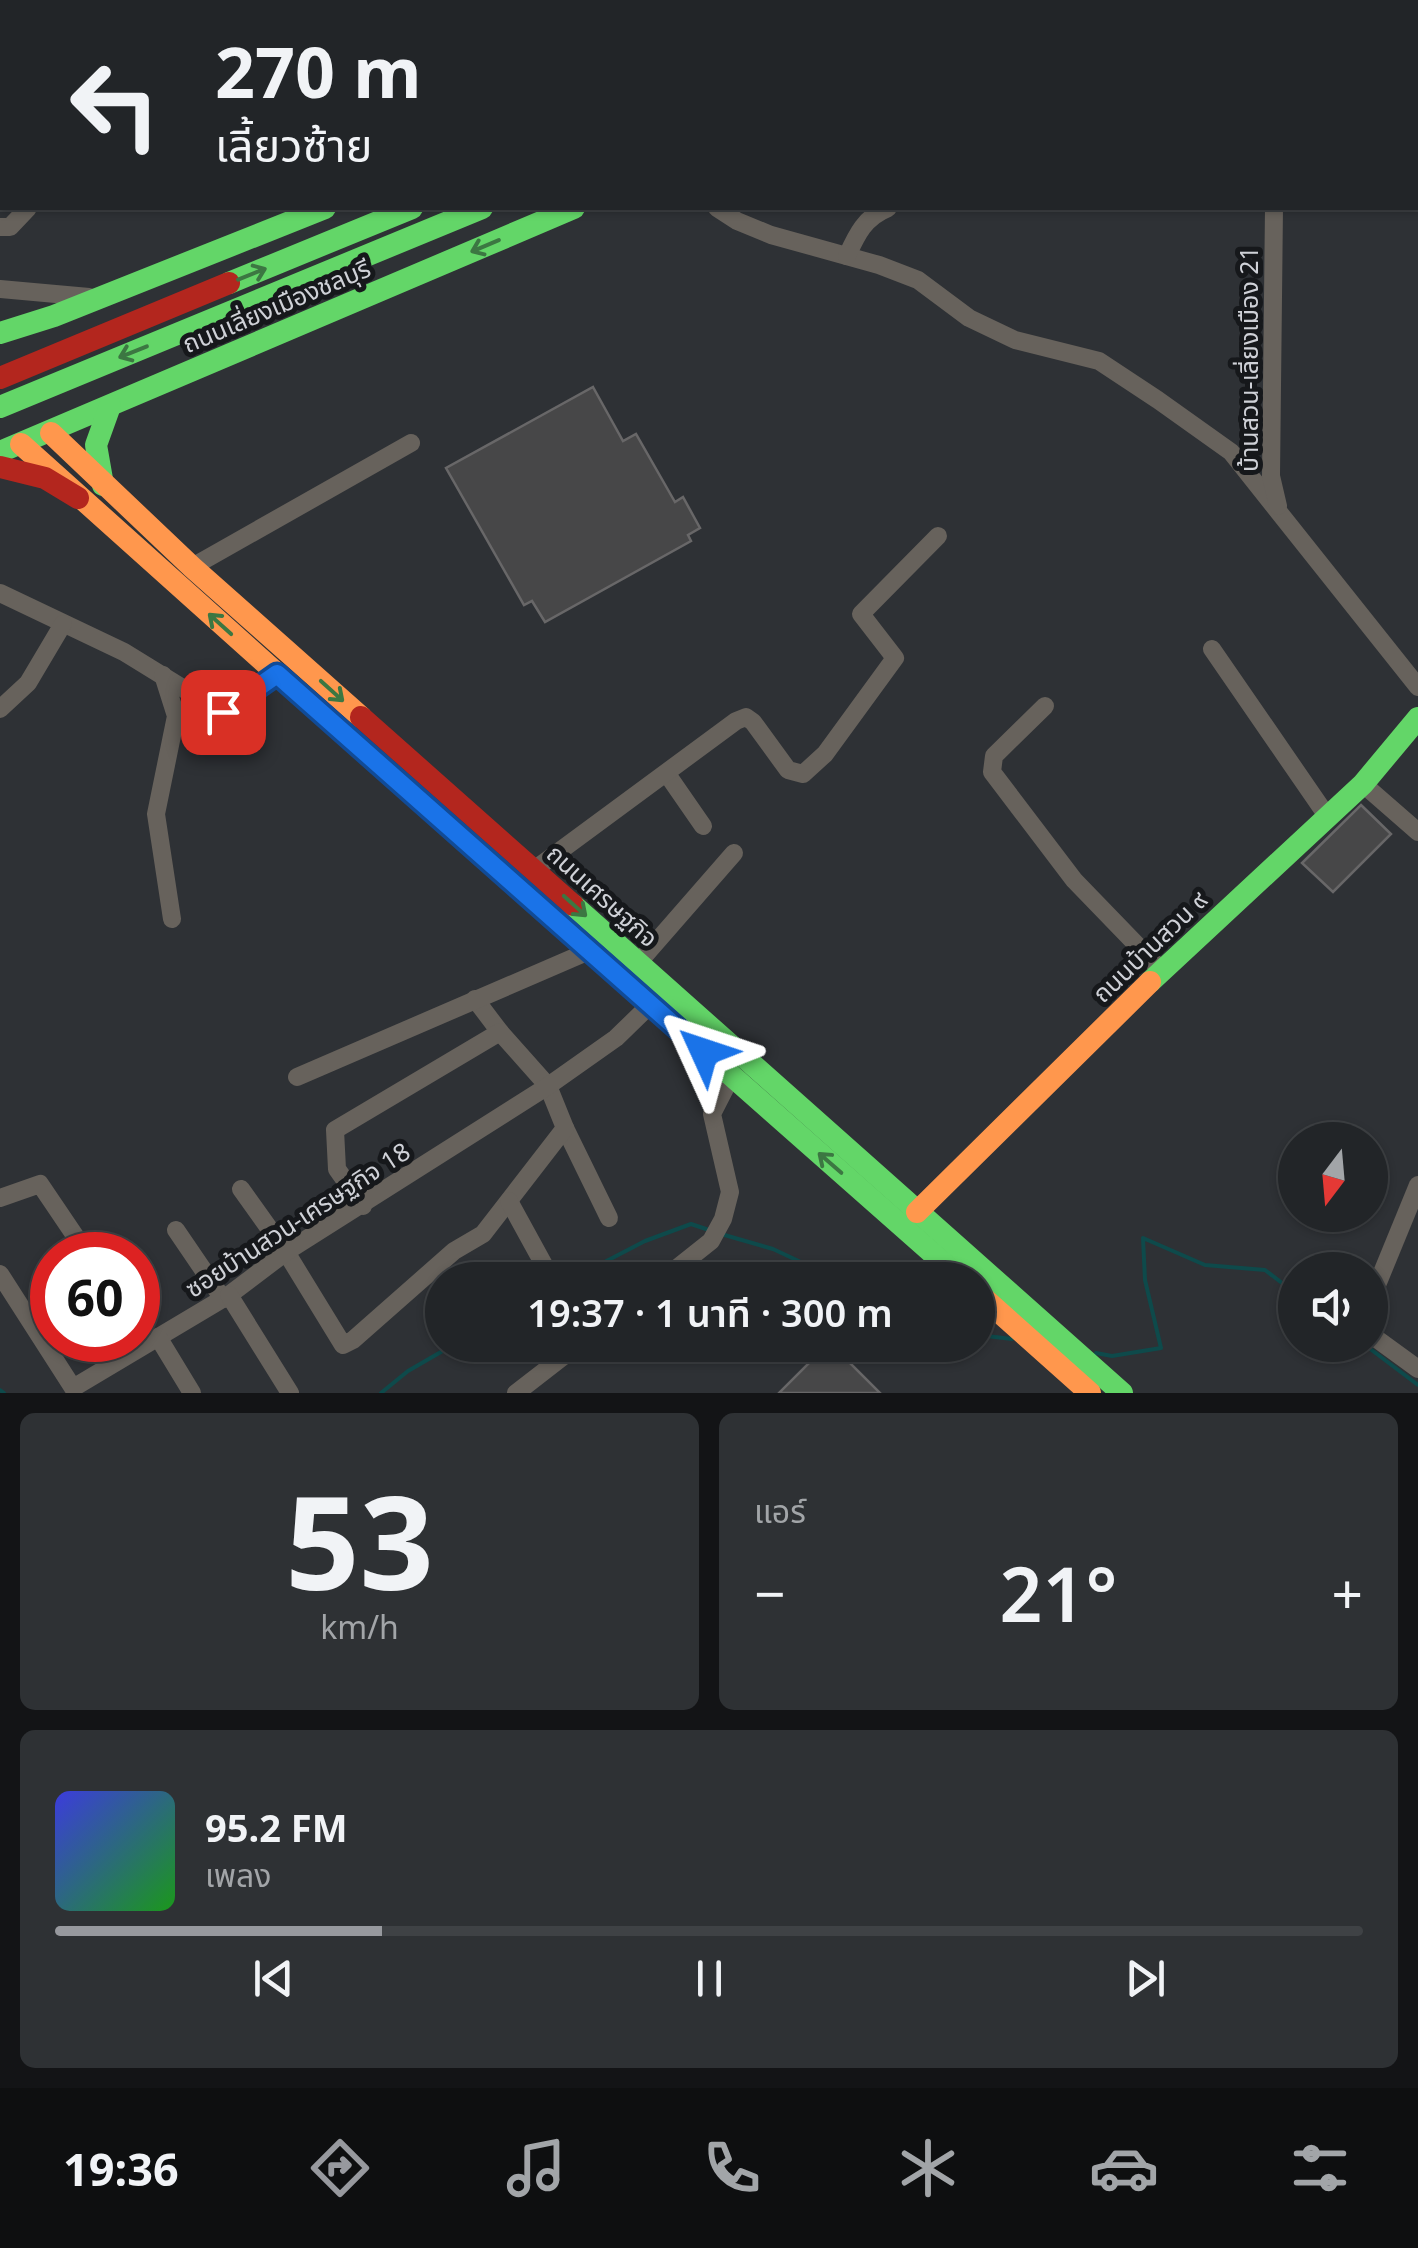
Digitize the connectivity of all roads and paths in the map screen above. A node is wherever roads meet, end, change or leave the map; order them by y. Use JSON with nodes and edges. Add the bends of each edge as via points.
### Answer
{"nodes":[{"id":1,"x":26,"y":210,"type":"edge"},
{"id":2,"x":320,"y":210,"type":"edge"},
{"id":3,"x":407,"y":210,"type":"edge"},
{"id":4,"x":477,"y":210,"type":"edge"},
{"id":5,"x":569,"y":210,"type":"edge"},
{"id":6,"x":721,"y":210,"type":"edge"},
{"id":7,"x":882,"y":210,"type":"edge"},
{"id":8,"x":1274,"y":210,"type":"edge"},
{"id":9,"x":0,"y":227,"type":"edge"},
{"id":10,"x":847,"y":256,"type":"junction"},
{"id":11,"x":0,"y":288,"type":"edge"},
{"id":12,"x":100,"y":298,"type":"junction"},
{"id":13,"x":54,"y":316,"type":"junction"},
{"id":14,"x":0,"y":320,"type":"edge"},
{"id":15,"x":0,"y":333,"type":"edge"},
{"id":16,"x":0,"y":378,"type":"edge"},
{"id":17,"x":0,"y":388,"type":"edge"},
{"id":18,"x":110,"y":406,"type":"junction"},
{"id":19,"x":0,"y":407,"type":"edge"},
{"id":20,"x":0,"y":426,"type":"edge"},
{"id":21,"x":51,"y":433,"type":"junction"},
{"id":22,"x":411,"y":443,"type":"dead end"},
{"id":23,"x":11,"y":448,"type":"edge"},
{"id":24,"x":0,"y":467,"type":"edge"},
{"id":25,"x":103,"y":485,"type":"junction"},
{"id":26,"x":78,"y":498,"type":"junction"},
{"id":27,"x":1279,"y":510,"type":"junction"},
{"id":28,"x":938,"y":536,"type":"dead end"},
{"id":29,"x":192,"y":567,"type":"junction"},
{"id":30,"x":0,"y":593,"type":"edge"},
{"id":31,"x":62,"y":624,"type":"junction"},
{"id":32,"x":1212,"y":649,"type":"dead end"},
{"id":33,"x":277,"y":674,"type":"junction"},
{"id":34,"x":163,"y":675,"type":"junction"},
{"id":35,"x":1418,"y":688,"type":"edge"},
{"id":36,"x":1044,"y":706,"type":"dead end"},
{"id":37,"x":0,"y":709,"type":"edge"},
{"id":38,"x":1418,"y":718,"type":"edge"},
{"id":39,"x":410,"y":760,"type":"junction"},
{"id":40,"x":667,"y":774,"type":"junction"},
{"id":41,"x":394,"y":778,"type":"junction"},
{"id":42,"x":1364,"y":784,"type":"junction"},
{"id":43,"x":1327,"y":816,"type":"junction"},
{"id":44,"x":703,"y":826,"type":"dead end"},
{"id":45,"x":1418,"y":832,"type":"edge"},
{"id":46,"x":734,"y":853,"type":"dead end"},
{"id":47,"x":534,"y":870,"type":"junction"},
{"id":48,"x":172,"y":919,"type":"dead end"},
{"id":49,"x":589,"y":951,"type":"junction"},
{"id":50,"x":638,"y":962,"type":"junction"},
{"id":51,"x":1162,"y":971,"type":"junction"},
{"id":52,"x":475,"y":999,"type":"junction"},
{"id":53,"x":651,"y":1004,"type":"junction"},
{"id":54,"x":500,"y":1032,"type":"junction"},
{"id":55,"x":298,"y":1076,"type":"dead end"},
{"id":56,"x":731,"y":1076,"type":"junction"},
{"id":57,"x":548,"y":1086,"type":"junction"},
{"id":58,"x":565,"y":1128,"type":"junction"},
{"id":59,"x":1418,"y":1185,"type":"edge"},
{"id":60,"x":241,"y":1189,"type":"dead end"},
{"id":61,"x":0,"y":1198,"type":"edge"},
{"id":62,"x":509,"y":1200,"type":"junction"},
{"id":63,"x":363,"y":1206,"type":"junction"},
{"id":64,"x":609,"y":1218,"type":"dead end"},
{"id":65,"x":910,"y":1220,"type":"junction"},
{"id":66,"x":176,"y":1230,"type":"dead end"},
{"id":67,"x":72,"y":1232,"type":"edge"},
{"id":68,"x":286,"y":1252,"type":"junction"},
{"id":69,"x":1388,"y":1258,"type":"edge"},
{"id":70,"x":542,"y":1262,"type":"edge"},
{"id":71,"x":685,"y":1262,"type":"edge"},
{"id":72,"x":947,"y":1262,"type":"edge"},
{"id":73,"x":0,"y":1274,"type":"edge"},
{"id":74,"x":226,"y":1297,"type":"junction"},
{"id":75,"x":995,"y":1308,"type":"edge"},
{"id":76,"x":160,"y":1330,"type":"edge"},
{"id":77,"x":1388,"y":1347,"type":"edge"},
{"id":78,"x":160,"y":1352,"type":"edge"},
{"id":79,"x":115,"y":1362,"type":"edge"},
{"id":80,"x":557,"y":1362,"type":"edge"},
{"id":81,"x":1418,"y":1369,"type":"edge"},
{"id":82,"x":82,"y":1389,"type":"edge"},
{"id":83,"x":520,"y":1392,"type":"edge"},
{"id":84,"x":192,"y":1393,"type":"edge"},
{"id":85,"x":290,"y":1393,"type":"edge"},
{"id":86,"x":1090,"y":1393,"type":"edge"},
{"id":87,"x":1122,"y":1393,"type":"edge"}],
"edges":[{"from":1,"to":9,"type":"street","via":[[10,227]]},
{"from":2,"to":12,"type":"main road"},
{"from":16,"to":3,"type":"main road","name":"ถนนเลี่ยงเมืองชลบุรี","one_way":true,"bridge":true},
{"from":4,"to":19,"type":"main road","name":"ถนนเลี่ยงเมืองชลบุรี","one_way":true,"bridge":true},
{"from":5,"to":18,"type":"main road","name":"ถนนเลี่ยงเมืองชลบุรี","one_way":true},
{"from":6,"to":10,"type":"street","via":[[771,235]]},
{"from":7,"to":10,"type":"street","via":[[859,229]]},
{"from":8,"to":27,"type":"street","name":"บ้านสวน-เลี่ยงเมือง 21","via":[[1271,476]]},
{"from":10,"to":27,"type":"street","via":[[918,280],[969,318],[1015,340],[1099,361],[1231,452]]},
{"from":11,"to":12,"type":"street"},
{"from":12,"to":13,"type":"main road"},
{"from":13,"to":14,"type":"main road"},
{"from":13,"to":15,"type":"main road"},
{"from":13,"to":18,"type":"main road","via":[[46,350],[59,384],[73,396]]},
{"from":17,"to":21,"type":"main road","name":"ถนนเศรษฐกิจ"},
{"from":18,"to":21,"type":"main road","name":"ถนนเลี่ยงเมืองชลบุรี"},
{"from":18,"to":25,"type":"main road","via":[[96,444]]},
{"from":20,"to":23,"type":"main road","name":"ถนนเศรษฐกิจ"},
{"from":21,"to":23,"type":"main road","name":"ถนนเลี่ยงเมืองชลบุรี"},
{"from":21,"to":25,"type":"main road","name":"ถนนเศรษฐกิจ"},
{"from":22,"to":29,"type":"street"},
{"from":23,"to":26,"type":"main road","name":"ถนนเศรษฐกิจ"},
{"from":24,"to":26,"type":"main road","via":[[45,478]]},
{"from":25,"to":29,"type":"main road","name":"ถนนเศรษฐกิจ"},
{"from":33,"to":26,"type":"main road","name":"ถนนเศรษฐกิจ","one_way":true},
{"from":27,"to":35,"type":"street"},
{"from":28,"to":40,"type":"street","via":[[861,614],[895,658],[804,774],[788,770],[746,717]]},
{"from":29,"to":39,"type":"main road","name":"ถนนเศรษฐกิจ","one_way":true},
{"from":30,"to":31,"type":"street"},
{"from":31,"to":34,"type":"street"},
{"from":31,"to":37,"type":"street","via":[[28,683]]},
{"from":32,"to":43,"type":"street"},
{"from":33,"to":34,"type":"street","via":[[223,712]]},
{"from":33,"to":41,"type":"main road","name":"ถนนเศรษฐกิจ"},
{"from":34,"to":48,"type":"street","via":[[176,716],[156,814]]},
{"from":36,"to":51,"type":"street","via":[[994,756],[992,772],[1074,880]]},
{"from":38,"to":42,"type":"main road","name":"ถนนบ้านสวน ๙"},
{"from":39,"to":41,"type":"main road"},
{"from":39,"to":47,"type":"main road","name":"ถนนเศรษฐกิจ"},
{"from":40,"to":44,"type":"street"},
{"from":40,"to":47,"type":"street"},
{"from":41,"to":49,"type":"main road","name":"ถนนเศรษฐกิจ"},
{"from":42,"to":43,"type":"main road","name":"ถนนบ้านสวน ๙"},
{"from":42,"to":45,"type":"street"},
{"from":43,"to":51,"type":"main road","name":"ถนนบ้านสวน ๙"},
{"from":46,"to":50,"type":"street"},
{"from":47,"to":50,"type":"main road","name":"ถนนเศรษฐกิจ","one_way":true},
{"from":49,"to":52,"type":"street"},
{"from":49,"to":53,"type":"main road","name":"ถนนเศรษฐกิจ"},
{"from":50,"to":65,"type":"main road","name":"ถนนเศรษฐกิจ"},
{"from":51,"to":65,"type":"main road","name":"ถนนบ้านสวน ๙"},
{"from":52,"to":54,"type":"street"},
{"from":52,"to":55,"type":"street"},
{"from":53,"to":56,"type":"main road","name":"ถนนเศรษฐกิจ"},
{"from":53,"to":57,"type":"street","name":"ซอยบ้านสวน-เศรษฐกิจ 18"},
{"from":54,"to":57,"type":"street"},
{"from":54,"to":63,"type":"street","via":[[334,1130],[337,1170]]},
{"from":65,"to":56,"type":"main road","name":"ถนนเศรษฐกิจ","one_way":true},
{"from":56,"to":71,"type":"street","via":[[712,1114],[730,1192],[711,1241]]},
{"from":57,"to":58,"type":"street"},
{"from":57,"to":63,"type":"street","name":"ซอยบ้านสวน-เศรษฐกิจ 18"},
{"from":58,"to":62,"type":"street"},
{"from":58,"to":64,"type":"street"},
{"from":59,"to":69,"type":"street"},
{"from":60,"to":68,"type":"street"},
{"from":61,"to":67,"type":"street","via":[[40,1184]]},
{"from":62,"to":68,"type":"street","via":[[483,1234],[343,1345]]},
{"from":62,"to":70,"type":"street"},
{"from":63,"to":68,"type":"street","name":"ซอยบ้านสวน-เศรษฐกิจ 18"},
{"from":65,"to":72,"type":"main road","name":"ถนนเศรษฐกิจ"},
{"from":65,"to":87,"type":"main road","name":"ถนนเศรษฐกิจ"},
{"from":66,"to":74,"type":"street"},
{"from":68,"to":74,"type":"street","name":"ซอยบ้านสวน-เศรษฐกิจ 18"},
{"from":73,"to":82,"type":"street","name":"ซอยบ้านสวน-เศรษฐกิจ 18","via":[[73,1388]]},
{"from":74,"to":76,"type":"street","name":"ซอยบ้านสวน-เศรษฐกิจ 18"},
{"from":74,"to":85,"type":"street"},
{"from":75,"to":86,"type":"main road"},
{"from":77,"to":81,"type":"street"},
{"from":78,"to":84,"type":"street"},
{"from":79,"to":82,"type":"street","name":"ซอยบ้านสวน-เศรษฐกิจ 18"},
{"from":80,"to":83,"type":"street"}]}
